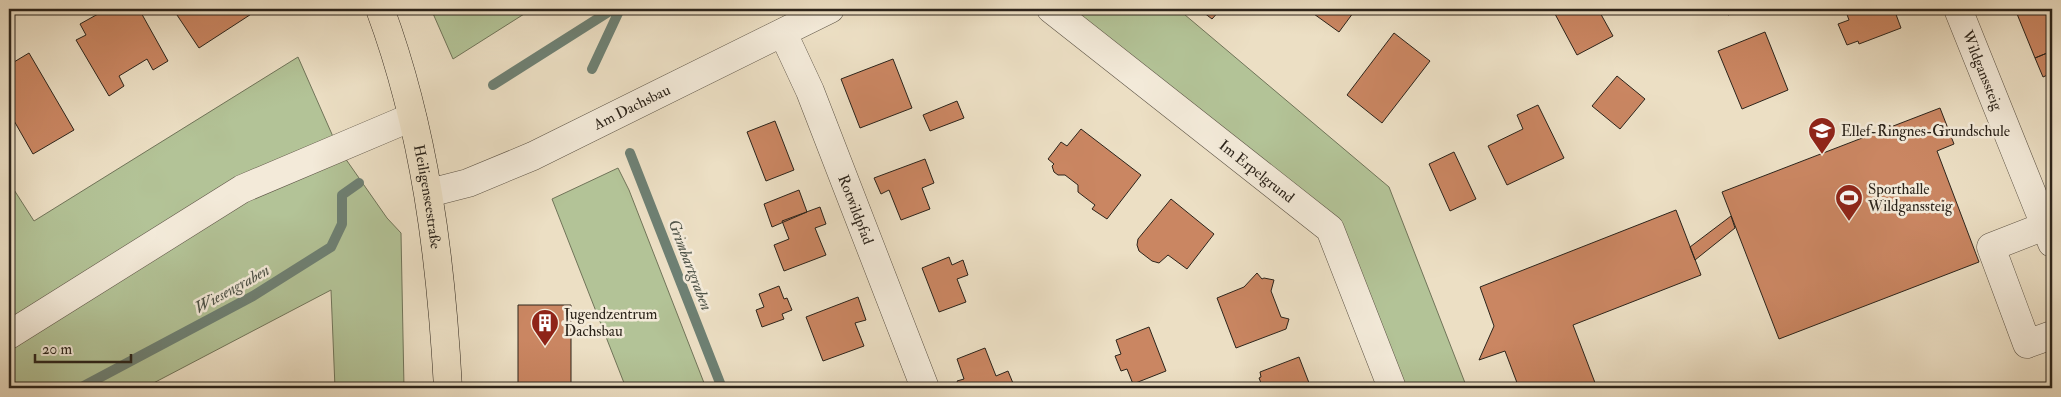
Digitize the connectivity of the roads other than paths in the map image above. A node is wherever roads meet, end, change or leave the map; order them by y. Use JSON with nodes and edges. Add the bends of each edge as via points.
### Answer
{"nodes":[{"id":1,"x":380,"y":9,"type":"edge"},
{"id":2,"x":830,"y":9,"type":"edge"},
{"id":3,"x":1051,"y":9,"type":"edge"},
{"id":4,"x":1958,"y":9,"type":"edge"},
{"id":5,"x":783,"y":33,"type":"junction"},
{"id":6,"x":412,"y":117,"type":"junction"},
{"id":7,"x":429,"y":193,"type":"junction"},
{"id":8,"x":2049,"y":234,"type":"edge"},
{"id":9,"x":9,"y":335,"type":"edge"},
{"id":10,"x":2052,"y":335,"type":"edge"},
{"id":11,"x":448,"y":388,"type":"edge"},
{"id":12,"x":925,"y":388,"type":"edge"},
{"id":13,"x":1392,"y":388,"type":"edge"}],
"edges":[{"from":1,"to":6,"type":"main road","name":"Heiligenseestraße"},
{"from":2,"to":5,"type":"street","name":"Am Dachsbau"},
{"from":3,"to":13,"type":"street","name":"Im Erpelgrund","via":[[1330,229]]},
{"from":4,"to":8,"type":"street","name":"Wildganssteig"},
{"from":5,"to":7,"type":"street","name":"Am Dachsbau","via":[[534,156],[468,183]]},
{"from":5,"to":12,"type":"street","name":"Rotwildpfad","via":[[810,91]]},
{"from":6,"to":7,"type":"main road","name":"Heiligenseestraße"},
{"from":6,"to":9,"type":"street","via":[[242,190]]},
{"from":7,"to":11,"type":"main road","name":"Heiligenseestraße","via":[[440,280]]},
{"from":8,"to":10,"type":"street","via":[[1991,247],[2028,344]]}]}
